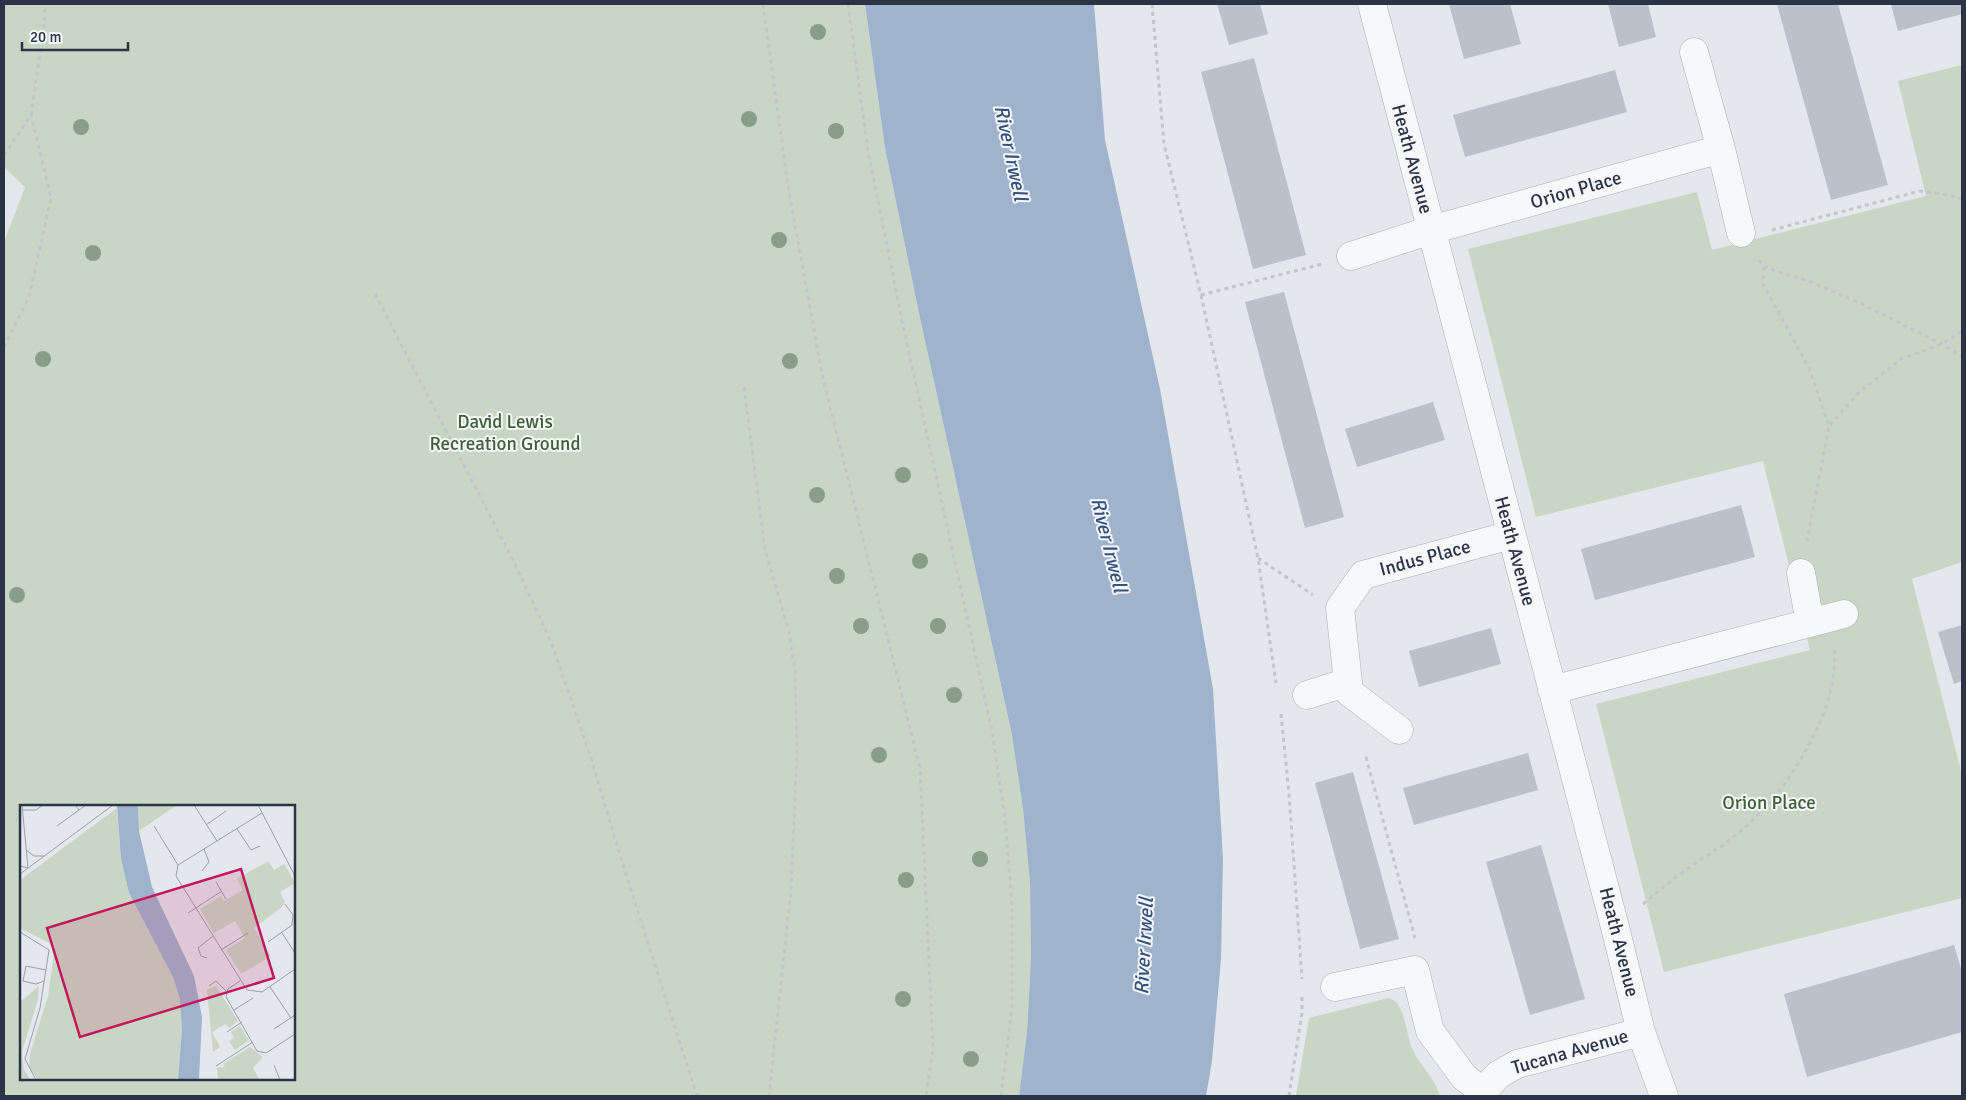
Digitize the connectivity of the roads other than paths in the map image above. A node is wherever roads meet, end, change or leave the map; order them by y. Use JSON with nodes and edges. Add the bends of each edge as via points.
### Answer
{"nodes":[{"id":1,"x":1372,"y":4,"type":"edge"},
{"id":2,"x":1694,"y":52,"type":"dead end"},
{"id":3,"x":1721,"y":150,"type":"junction"},
{"id":4,"x":1431,"y":230,"type":"junction"},
{"id":5,"x":1741,"y":235,"type":"road end"},
{"id":6,"x":1351,"y":256,"type":"road end"},
{"id":7,"x":1511,"y":535,"type":"junction"},
{"id":8,"x":1801,"y":573,"type":"road end"},
{"id":9,"x":1348,"y":682,"type":"junction"},
{"id":10,"x":1552,"y":690,"type":"junction"},
{"id":11,"x":1307,"y":694,"type":"dead end"},
{"id":12,"x":1399,"y":730,"type":"dead end"},
{"id":13,"x":1335,"y":987,"type":"dead end"},
{"id":14,"x":1641,"y":1032,"type":"junction"},
{"id":15,"x":1481,"y":1093,"type":"edge"},
{"id":16,"x":1664,"y":1096,"type":"edge"}],
"edges":[{"from":1,"to":4,"type":"street","name":"Heath Avenue"},
{"from":2,"to":3,"type":"street"},
{"from":3,"to":4,"type":"street","name":"Orion Place"},
{"from":3,"to":5,"type":"street"},
{"from":4,"to":6,"type":"street","name":"Orion Place"},
{"from":4,"to":7,"type":"street","name":"Heath Avenue"},
{"from":7,"to":9,"type":"street","name":"Indus Place","via":[[1364,575],[1340,608]]},
{"from":7,"to":10,"type":"street","name":"Heath Avenue"},
{"from":8,"to":10,"type":"street","via":[[1828,619]]},
{"from":9,"to":11,"type":"street"},
{"from":9,"to":12,"type":"street","via":[[1350,692]]},
{"from":10,"to":14,"type":"street","name":"Heath Avenue"},
{"from":13,"to":15,"type":"street","via":[[1415,970],[1430,1031],[1464,1077]]},
{"from":14,"to":15,"type":"street","name":"Tucana Avenue","via":[[1516,1064],[1498,1075]]},
{"from":14,"to":16,"type":"street","name":"Heath Avenue"}]}
